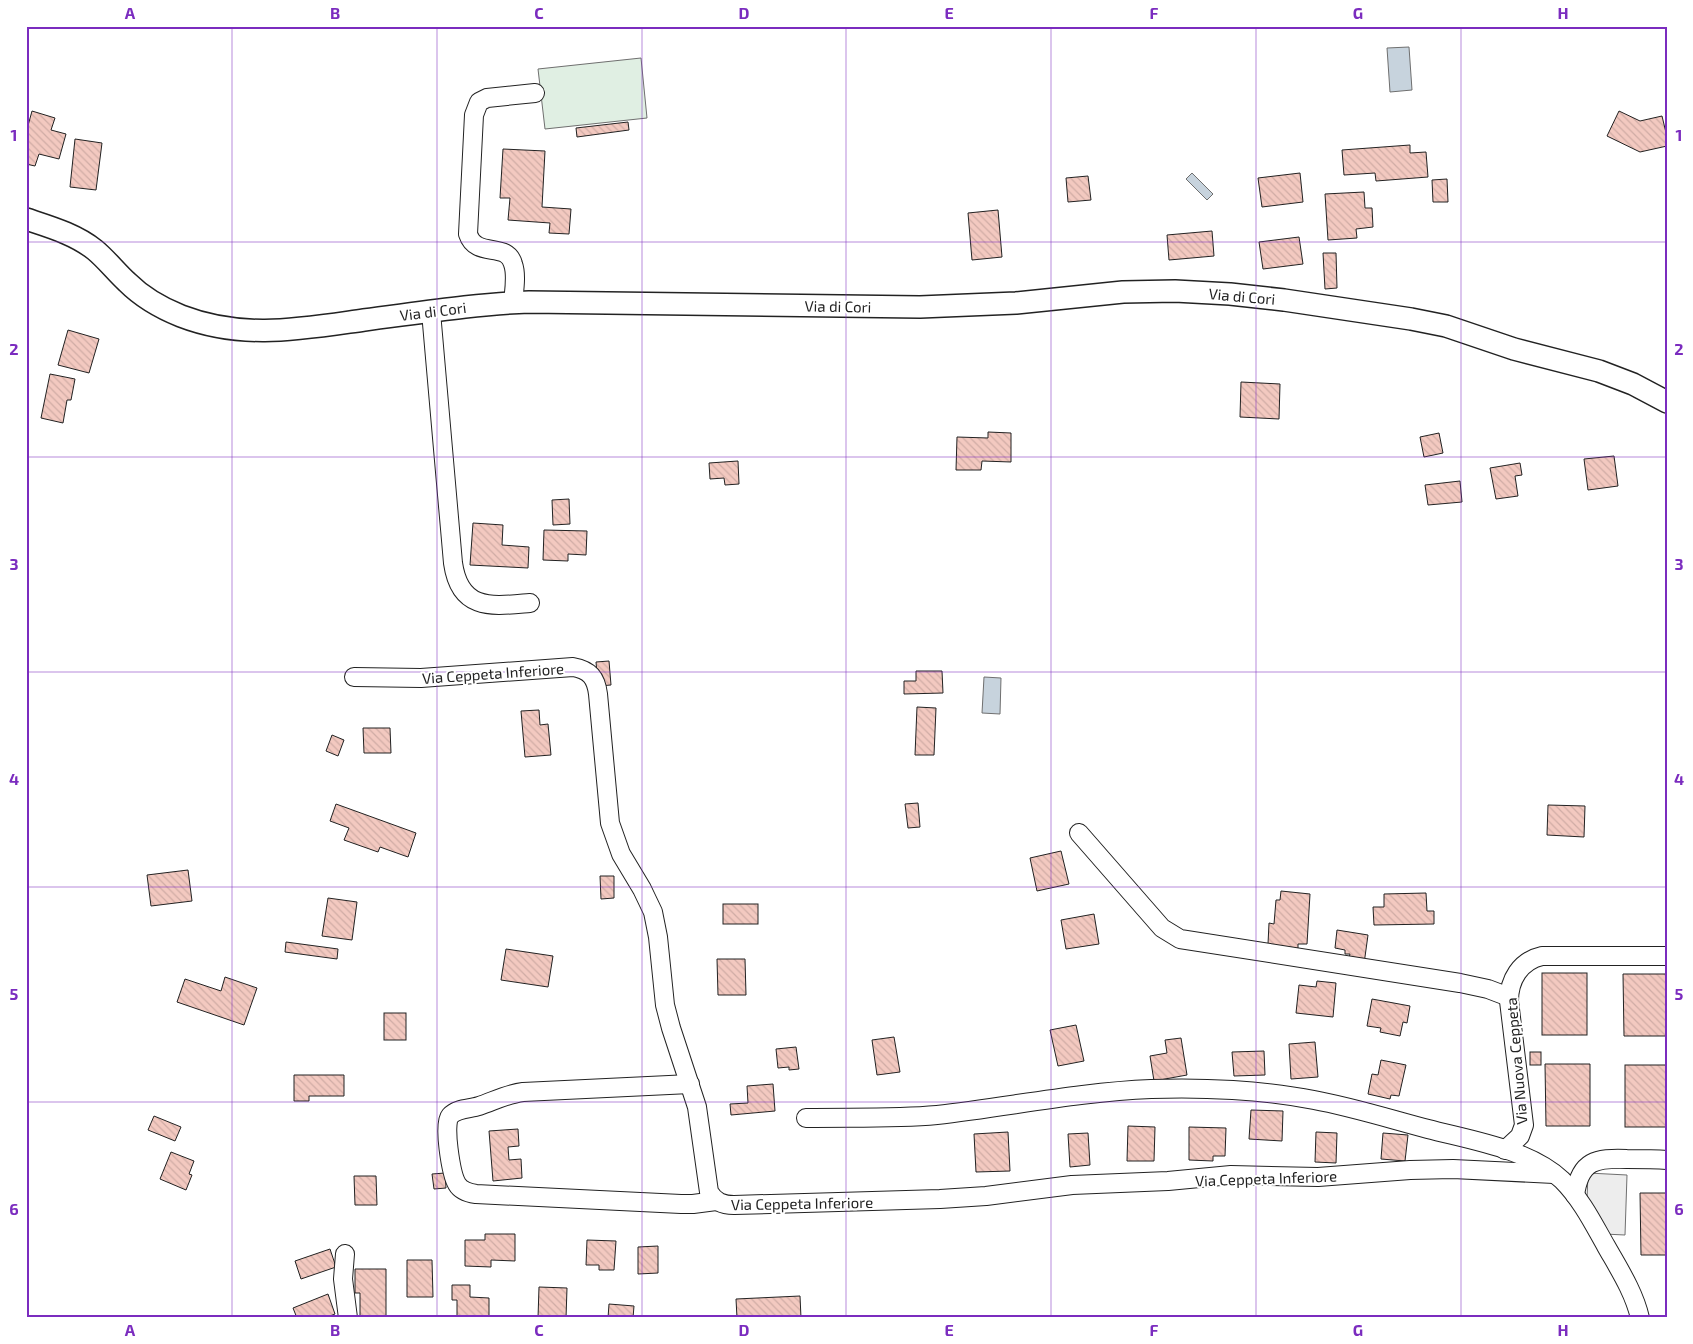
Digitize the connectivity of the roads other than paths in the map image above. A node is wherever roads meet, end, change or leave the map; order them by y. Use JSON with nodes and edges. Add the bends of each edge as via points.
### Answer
{"nodes":[{"id":1,"x":535,"y":93,"type":"dead end"},
{"id":2,"x":26,"y":219,"type":"edge"},
{"id":3,"x":513,"y":303,"type":"junction"},
{"id":4,"x":431,"y":312,"type":"junction"},
{"id":5,"x":1667,"y":402,"type":"edge"},
{"id":6,"x":530,"y":603,"type":"dead end"},
{"id":7,"x":354,"y":678,"type":"dead end"},
{"id":8,"x":1079,"y":833,"type":"dead end"},
{"id":9,"x":1667,"y":956,"type":"edge"},
{"id":10,"x":1509,"y":997,"type":"junction"},
{"id":11,"x":690,"y":1084,"type":"junction"},
{"id":12,"x":806,"y":1118,"type":"dead end"},
{"id":13,"x":1505,"y":1150,"type":"junction"},
{"id":14,"x":1667,"y":1160,"type":"edge"},
{"id":15,"x":1554,"y":1174,"type":"junction"},
{"id":16,"x":1575,"y":1195,"type":"junction"},
{"id":17,"x":716,"y":1201,"type":"junction"},
{"id":18,"x":345,"y":1254,"type":"dead end"},
{"id":19,"x":348,"y":1318,"type":"edge"},
{"id":20,"x":1640,"y":1318,"type":"edge"}],
"edges":[{"from":1,"to":3,"type":"street","via":[[487,98],[479,102],[474,115],[468,234],[479,247],[503,252],[512,260]]},
{"from":2,"to":4,"type":"main road","name":"Via di Cori","via":[[89,246],[132,287],[158,305],[217,327],[271,332]]},
{"from":3,"to":4,"type":"main road","name":"Via di Cori"},
{"from":3,"to":5,"type":"main road","name":"Via di Cori","via":[[911,307],[994,305],[1123,292],[1230,294],[1446,326],[1514,349],[1598,371]]},
{"from":4,"to":6,"type":"street","via":[[456,577],[468,595],[483,604]]},
{"from":7,"to":11,"type":"street","name":"Via Ceppeta Inferiore","via":[[421,678],[573,667],[590,673],[597,688],[610,824],[618,847],[653,912],[667,1013]]},
{"from":8,"to":10,"type":"street","via":[[1162,928],[1180,939],[1460,983]]},
{"from":9,"to":10,"type":"street","name":"Via Nuova Ceppeta","via":[[1537,957],[1519,970]]},
{"from":10,"to":13,"type":"street","name":"Via Nuova Ceppeta","via":[[1524,1125],[1520,1136]]},
{"from":11,"to":17,"type":"street","name":"Via Ceppeta Inferiore","via":[[700,1118],[709,1192]]},
{"from":11,"to":17,"type":"street","via":[[523,1092],[456,1112],[449,1118],[447,1128],[454,1176],[460,1188],[476,1194],[681,1204]]},
{"from":12,"to":13,"type":"street","via":[[918,1116],[1151,1089],[1251,1092],[1348,1107]]},
{"from":13,"to":15,"type":"street"},
{"from":14,"to":16,"type":"street","via":[[1595,1161],[1582,1172]]},
{"from":15,"to":16,"type":"street"},
{"from":15,"to":17,"type":"street","name":"Via Ceppeta Inferiore","via":[[1444,1169],[1318,1177],[1231,1175],[1072,1185],[940,1199],[734,1205]]},
{"from":16,"to":20,"type":"street","via":[[1626,1281]]},
{"from":18,"to":19,"type":"street","via":[[343,1279]]}]}
